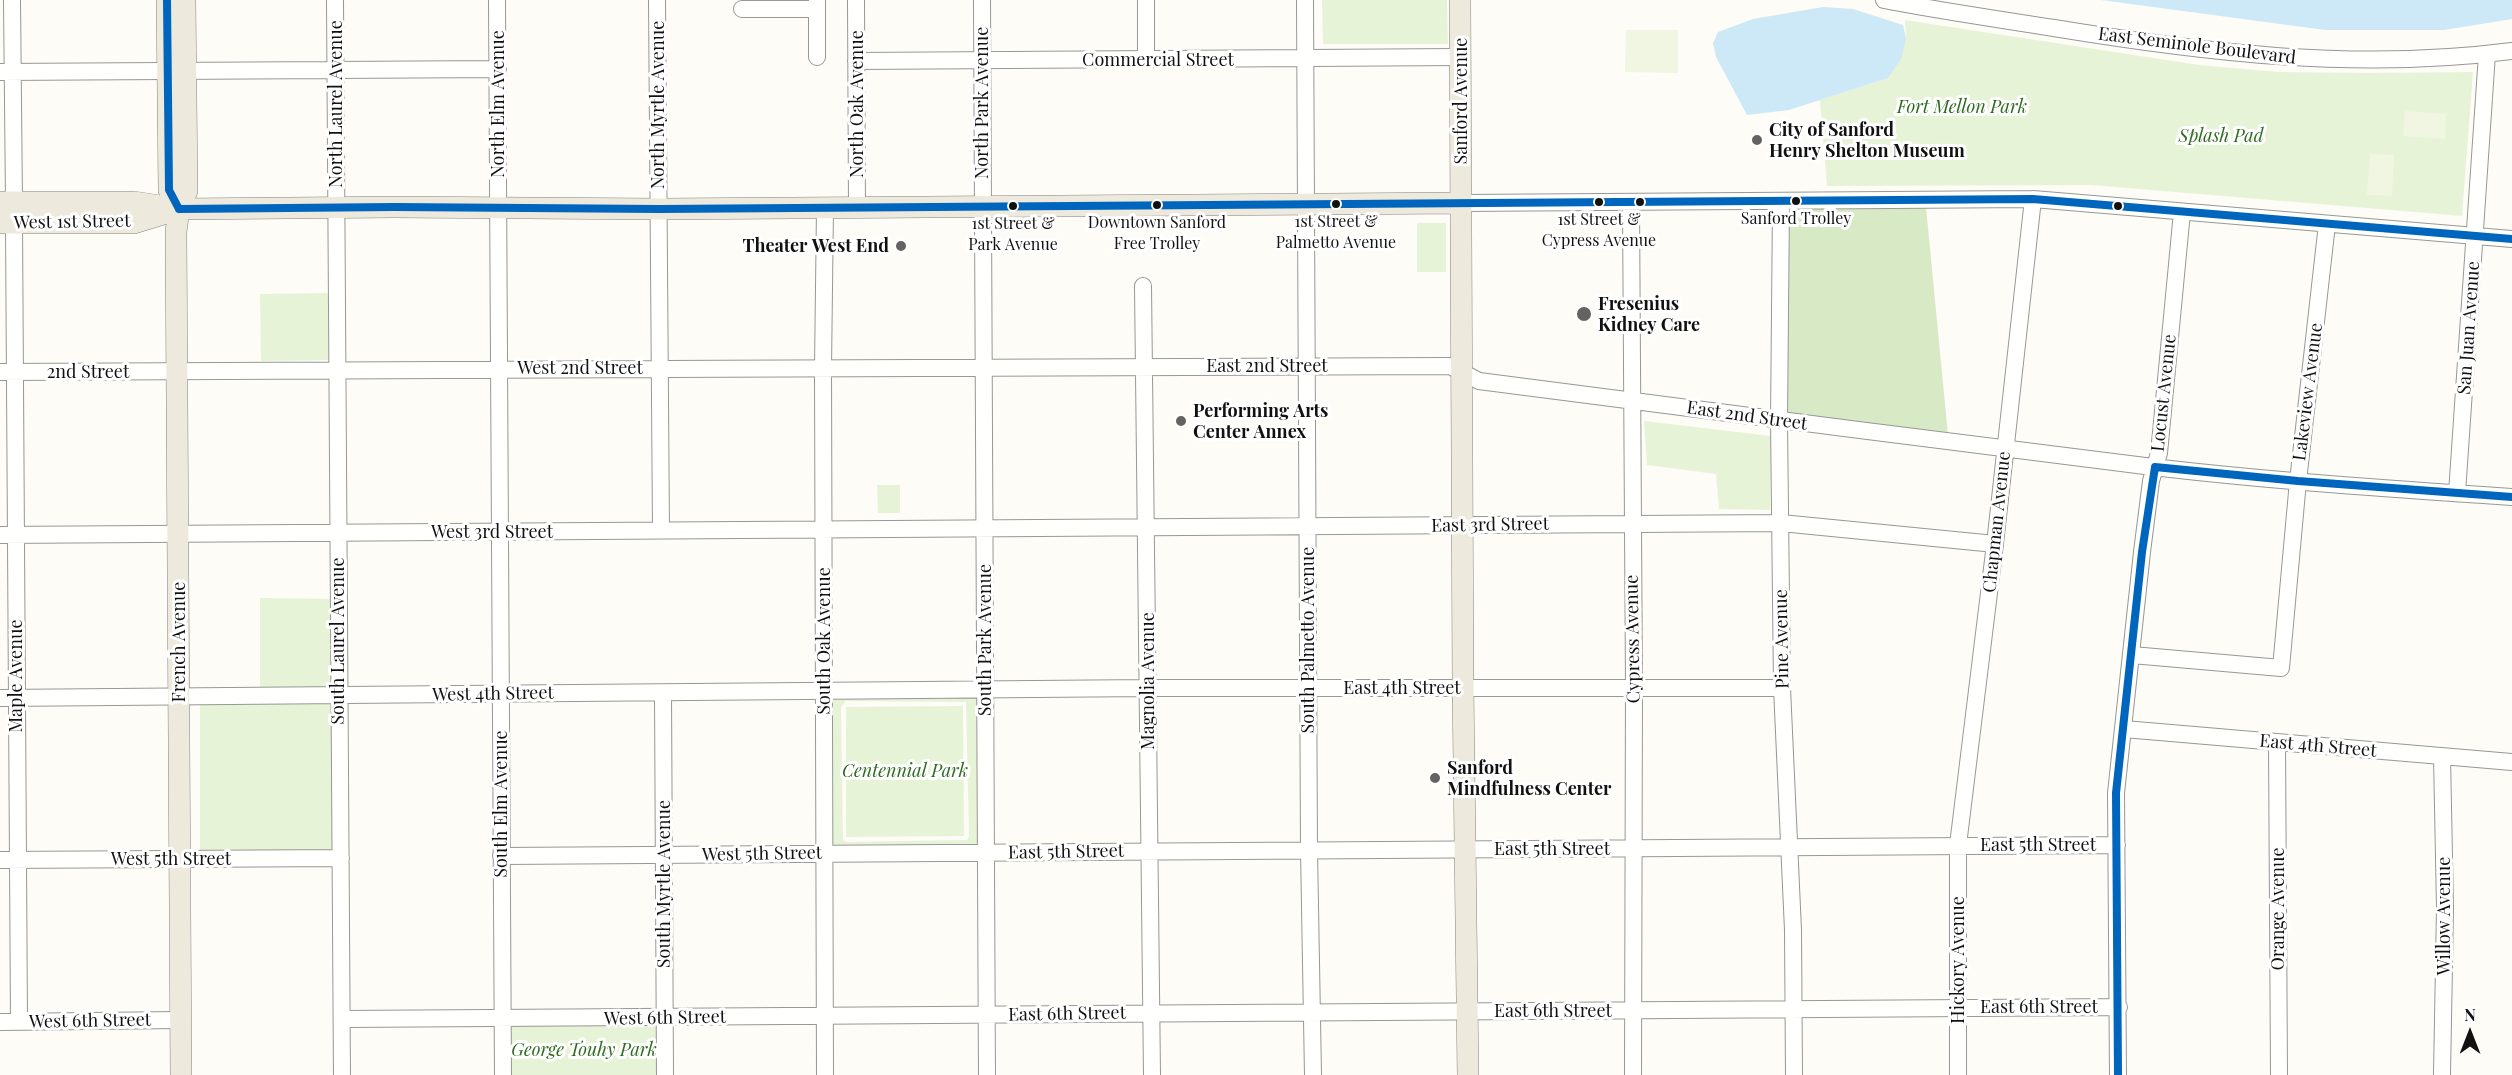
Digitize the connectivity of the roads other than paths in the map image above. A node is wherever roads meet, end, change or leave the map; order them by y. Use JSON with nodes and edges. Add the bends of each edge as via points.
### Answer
{"nodes":[{"id":1,"x":12,"y":0,"type":"edge"},
{"id":2,"x":167,"y":0,"type":"edge"},
{"id":3,"x":185,"y":0,"type":"edge"},
{"id":4,"x":335,"y":0,"type":"edge"},
{"id":5,"x":497,"y":0,"type":"edge"},
{"id":6,"x":657,"y":0,"type":"edge"},
{"id":7,"x":856,"y":0,"type":"edge"},
{"id":8,"x":982,"y":0,"type":"edge"},
{"id":9,"x":1146,"y":0,"type":"edge"},
{"id":10,"x":1305,"y":0,"type":"edge"},
{"id":11,"x":1460,"y":0,"type":"edge"},
{"id":12,"x":1884,"y":0,"type":"edge"},
{"id":13,"x":817,"y":5,"type":"edge"},
{"id":14,"x":742,"y":9,"type":"dead end"},
{"id":15,"x":2512,"y":51,"type":"edge"},
{"id":16,"x":2487,"y":54,"type":"junction"},
{"id":17,"x":817,"y":57,"type":"dead end"},
{"id":18,"x":1460,"y":57,"type":"junction"},
{"id":19,"x":1305,"y":59,"type":"junction"},
{"id":20,"x":1146,"y":60,"type":"junction"},
{"id":21,"x":856,"y":61,"type":"junction"},
{"id":22,"x":982,"y":62,"type":"junction"},
{"id":23,"x":498,"y":69,"type":"junction"},
{"id":24,"x":337,"y":71,"type":"junction"},
{"id":25,"x":6,"y":72,"type":"edge"},
{"id":26,"x":176,"y":72,"type":"junction"},
{"id":27,"x":2033,"y":199,"type":"junction"},
{"id":28,"x":1781,"y":202,"type":"junction"},
{"id":29,"x":1461,"y":203,"type":"junction"},
{"id":30,"x":1631,"y":203,"type":"junction"},
{"id":31,"x":1305,"y":204,"type":"junction"},
{"id":32,"x":982,"y":206,"type":"junction"},
{"id":33,"x":336,"y":207,"type":"junction"},
{"id":34,"x":825,"y":207,"type":"junction"},
{"id":35,"x":857,"y":207,"type":"junction"},
{"id":36,"x":179,"y":209,"type":"junction"},
{"id":37,"x":498,"y":209,"type":"junction"},
{"id":38,"x":659,"y":209,"type":"junction"},
{"id":39,"x":2182,"y":212,"type":"junction"},
{"id":40,"x":7,"y":213,"type":"edge"},
{"id":41,"x":2327,"y":224,"type":"junction"},
{"id":42,"x":2475,"y":236,"type":"junction"},
{"id":43,"x":2512,"y":239,"type":"edge"},
{"id":44,"x":1143,"y":286,"type":"dead end"},
{"id":45,"x":1144,"y":366,"type":"junction"},
{"id":46,"x":1308,"y":366,"type":"junction"},
{"id":47,"x":983,"y":367,"type":"junction"},
{"id":48,"x":500,"y":368,"type":"junction"},
{"id":49,"x":823,"y":368,"type":"junction"},
{"id":50,"x":660,"y":369,"type":"junction"},
{"id":51,"x":7,"y":372,"type":"edge"},
{"id":52,"x":176,"y":372,"type":"junction"},
{"id":53,"x":338,"y":372,"type":"junction"},
{"id":54,"x":1461,"y":372,"type":"junction"},
{"id":55,"x":1632,"y":400,"type":"junction"},
{"id":56,"x":1779,"y":421,"type":"junction"},
{"id":57,"x":2005,"y":448,"type":"junction"},
{"id":58,"x":2155,"y":467,"type":"junction"},
{"id":59,"x":2298,"y":481,"type":"junction"},
{"id":60,"x":2457,"y":493,"type":"junction"},
{"id":61,"x":2512,"y":497,"type":"edge"},
{"id":62,"x":1632,"y":522,"type":"junction"},
{"id":63,"x":1781,"y":523,"type":"junction"},
{"id":64,"x":1463,"y":525,"type":"junction"},
{"id":65,"x":1146,"y":527,"type":"junction"},
{"id":66,"x":1307,"y":527,"type":"junction"},
{"id":67,"x":661,"y":530,"type":"junction"},
{"id":68,"x":824,"y":530,"type":"junction"},
{"id":69,"x":985,"y":530,"type":"junction"},
{"id":70,"x":338,"y":532,"type":"junction"},
{"id":71,"x":500,"y":532,"type":"junction"},
{"id":72,"x":178,"y":534,"type":"junction"},
{"id":73,"x":8,"y":535,"type":"edge"},
{"id":74,"x":1995,"y":544,"type":"junction"},
{"id":75,"x":2132,"y":655,"type":"junction"},
{"id":76,"x":1463,"y":687,"type":"junction"},
{"id":77,"x":1149,"y":688,"type":"junction"},
{"id":78,"x":1308,"y":688,"type":"junction"},
{"id":79,"x":1634,"y":688,"type":"junction"},
{"id":80,"x":1782,"y":688,"type":"junction"},
{"id":81,"x":825,"y":691,"type":"junction"},
{"id":82,"x":986,"y":691,"type":"junction"},
{"id":83,"x":663,"y":693,"type":"junction"},
{"id":84,"x":501,"y":694,"type":"junction"},
{"id":85,"x":338,"y":696,"type":"junction"},
{"id":86,"x":179,"y":697,"type":"junction"},
{"id":87,"x":8,"y":698,"type":"edge"},
{"id":88,"x":2124,"y":729,"type":"junction"},
{"id":89,"x":2277,"y":743,"type":"junction"},
{"id":90,"x":2442,"y":756,"type":"junction"},
{"id":91,"x":2512,"y":762,"type":"edge"},
{"id":92,"x":1958,"y":845,"type":"junction"},
{"id":93,"x":2117,"y":845,"type":"junction"},
{"id":94,"x":1634,"y":848,"type":"junction"},
{"id":95,"x":1466,"y":849,"type":"junction"},
{"id":96,"x":1789,"y":849,"type":"junction"},
{"id":97,"x":1309,"y":850,"type":"junction"},
{"id":98,"x":1148,"y":851,"type":"junction"},
{"id":99,"x":824,"y":853,"type":"junction"},
{"id":100,"x":986,"y":853,"type":"junction"},
{"id":101,"x":664,"y":855,"type":"junction"},
{"id":102,"x":501,"y":856,"type":"junction"},
{"id":103,"x":341,"y":858,"type":"junction"},
{"id":104,"x":180,"y":859,"type":"junction"},
{"id":105,"x":8,"y":860,"type":"edge"},
{"id":106,"x":2119,"y":1007,"type":"junction"},
{"id":107,"x":1959,"y":1008,"type":"junction"},
{"id":108,"x":1794,"y":1010,"type":"junction"},
{"id":109,"x":1467,"y":1011,"type":"junction"},
{"id":110,"x":1312,"y":1012,"type":"junction"},
{"id":111,"x":1634,"y":1012,"type":"junction"},
{"id":112,"x":1152,"y":1013,"type":"junction"},
{"id":113,"x":824,"y":1015,"type":"junction"},
{"id":114,"x":987,"y":1015,"type":"junction"},
{"id":115,"x":664,"y":1018,"type":"junction"},
{"id":116,"x":342,"y":1019,"type":"junction"},
{"id":117,"x":181,"y":1020,"type":"junction"},
{"id":118,"x":503,"y":1020,"type":"junction"},
{"id":119,"x":0,"y":1022,"type":"edge"},
{"id":120,"x":19,"y":1022,"type":"junction"},
{"id":121,"x":181,"y":1075,"type":"edge"},
{"id":122,"x":342,"y":1075,"type":"edge"},
{"id":123,"x":503,"y":1075,"type":"edge"},
{"id":124,"x":665,"y":1075,"type":"edge"},
{"id":125,"x":825,"y":1075,"type":"edge"},
{"id":126,"x":987,"y":1075,"type":"edge"},
{"id":127,"x":1152,"y":1075,"type":"edge"},
{"id":128,"x":1313,"y":1075,"type":"edge"},
{"id":129,"x":1468,"y":1075,"type":"edge"},
{"id":130,"x":1634,"y":1075,"type":"edge"},
{"id":131,"x":1794,"y":1075,"type":"edge"},
{"id":132,"x":1958,"y":1075,"type":"edge"},
{"id":133,"x":2118,"y":1075,"type":"edge"},
{"id":134,"x":2278,"y":1075,"type":"edge"},
{"id":135,"x":2442,"y":1075,"type":"edge"}],
"edges":[{"from":1,"to":25,"type":"street","name":"Maple Avenue"},
{"from":2,"to":26,"type":"main road"},
{"from":3,"to":26,"type":"main road"},
{"from":4,"to":24,"type":"street","name":"North Laurel Avenue"},
{"from":5,"to":23,"type":"street","name":"North Elm Avenue"},
{"from":6,"to":38,"type":"street","name":"North Myrtle Avenue"},
{"from":7,"to":21,"type":"street","name":"North Oak Avenue"},
{"from":8,"to":22,"type":"street","name":"North Park Avenue"},
{"from":9,"to":20,"type":"street"},
{"from":10,"to":19,"type":"street","name":"South Palmetto Avenue"},
{"from":11,"to":18,"type":"main road","name":"Sanford Avenue"},
{"from":12,"to":16,"type":"street","name":"East Seminole Boulevard","via":[[2158,45],[2271,57],[2353,60]]},
{"from":13,"to":14,"type":"street"},
{"from":13,"to":17,"type":"street"},
{"from":15,"to":16,"type":"street","name":"East Seminole Boulevard"},
{"from":16,"to":42,"type":"street","name":"San Juan Avenue"},
{"from":18,"to":19,"type":"street","name":"Commercial Street"},
{"from":18,"to":29,"type":"main road","name":"Sanford Avenue"},
{"from":19,"to":20,"type":"street","name":"Commercial Street"},
{"from":19,"to":31,"type":"street","name":"South Palmetto Avenue"},
{"from":20,"to":22,"type":"street","name":"Commercial Street"},
{"from":21,"to":22,"type":"street","name":"Commercial Street"},
{"from":21,"to":35,"type":"street","name":"North Oak Avenue"},
{"from":22,"to":32,"type":"street","name":"North Park Avenue"},
{"from":23,"to":24,"type":"street"},
{"from":23,"to":37,"type":"street","name":"North Elm Avenue"},
{"from":24,"to":26,"type":"street"},
{"from":24,"to":33,"type":"street","name":"North Laurel Avenue"},
{"from":25,"to":26,"type":"street"},
{"from":25,"to":40,"type":"street","name":"Maple Avenue"},
{"from":26,"to":36,"type":"main road","name":"French Avenue","via":[[187,191]]},
{"from":27,"to":28,"type":"street"},
{"from":27,"to":39,"type":"street"},
{"from":27,"to":57,"type":"street","name":"Chapman Avenue"},
{"from":28,"to":30,"type":"street"},
{"from":28,"to":56,"type":"street","name":"Pine Avenue"},
{"from":29,"to":30,"type":"street"},
{"from":29,"to":31,"type":"main road","name":"West 1st Street"},
{"from":29,"to":54,"type":"main road","name":"Sanford Avenue"},
{"from":30,"to":55,"type":"street","name":"Cypress Avenue"},
{"from":31,"to":32,"type":"main road","name":"West 1st Street"},
{"from":31,"to":46,"type":"street","name":"South Palmetto Avenue"},
{"from":32,"to":35,"type":"main road","name":"West 1st Street"},
{"from":32,"to":47,"type":"street","name":"South Park Avenue"},
{"from":33,"to":36,"type":"main road","name":"West 1st Street"},
{"from":33,"to":37,"type":"main road","name":"West 1st Street"},
{"from":33,"to":53,"type":"street","name":"South Laurel Avenue"},
{"from":34,"to":35,"type":"main road","name":"West 1st Street"},
{"from":34,"to":38,"type":"main road","name":"West 1st Street"},
{"from":34,"to":49,"type":"street","name":"South Oak Avenue"},
{"from":36,"to":40,"type":"main road","name":"West 1st Street","via":[[134,202]]},
{"from":36,"to":52,"type":"main road","name":"French Avenue"},
{"from":37,"to":38,"type":"main road","name":"West 1st Street"},
{"from":37,"to":48,"type":"street","name":"South Elm Avenue"},
{"from":38,"to":50,"type":"street"},
{"from":39,"to":41,"type":"street"},
{"from":39,"to":58,"type":"street","name":"Locust Avenue"},
{"from":40,"to":51,"type":"street","name":"Maple Avenue"},
{"from":41,"to":42,"type":"street"},
{"from":41,"to":59,"type":"street","name":"Lakeview Avenue"},
{"from":42,"to":43,"type":"street"},
{"from":42,"to":60,"type":"street","name":"San Juan Avenue"},
{"from":44,"to":45,"type":"street","name":"Magnolia Avenue"},
{"from":45,"to":46,"type":"street","name":"East 2nd Street"},
{"from":45,"to":47,"type":"street","name":"East 2nd Street"},
{"from":45,"to":65,"type":"street","name":"Magnolia Avenue"},
{"from":46,"to":54,"type":"street","name":"East 2nd Street","via":[[1450,366]]},
{"from":46,"to":66,"type":"street","name":"South Palmetto Avenue"},
{"from":47,"to":49,"type":"street","name":"West 2nd Street"},
{"from":47,"to":69,"type":"street","name":"South Park Avenue"},
{"from":48,"to":50,"type":"street","name":"West 2nd Street"},
{"from":48,"to":53,"type":"street","name":"West 2nd Street"},
{"from":48,"to":71,"type":"street","name":"South Elm Avenue"},
{"from":49,"to":50,"type":"street","name":"West 2nd Street"},
{"from":49,"to":68,"type":"street","name":"South Oak Avenue"},
{"from":50,"to":67,"type":"street"},
{"from":51,"to":52,"type":"street","name":"2nd Street"},
{"from":51,"to":73,"type":"street","name":"Maple Avenue"},
{"from":52,"to":53,"type":"street","name":"West 2nd Street"},
{"from":52,"to":72,"type":"main road","name":"French Avenue"},
{"from":53,"to":70,"type":"street","name":"South Laurel Avenue"},
{"from":54,"to":55,"type":"street","name":"East 2nd Street","via":[[1479,381]]},
{"from":54,"to":64,"type":"main road","name":"Sanford Avenue"},
{"from":55,"to":56,"type":"street","name":"East 2nd Street"},
{"from":55,"to":62,"type":"street","name":"Cypress Avenue"},
{"from":56,"to":57,"type":"street","name":"East 2nd Street"},
{"from":56,"to":63,"type":"street","name":"Pine Avenue"},
{"from":57,"to":58,"type":"street","name":"East 2nd Street"},
{"from":57,"to":74,"type":"street","name":"Chapman Avenue"},
{"from":58,"to":59,"type":"street","name":"East 2nd Street"},
{"from":58,"to":75,"type":"street","name":"Locust Avenue"},
{"from":59,"to":60,"type":"street","name":"East 2nd Street"},
{"from":59,"to":75,"type":"street","name":"Lakeview Avenue","via":[[2281,668]]},
{"from":60,"to":61,"type":"street","name":"East 2nd Street"},
{"from":62,"to":63,"type":"street","name":"East 3rd Street"},
{"from":62,"to":64,"type":"street","name":"East 3rd Street"},
{"from":62,"to":79,"type":"street","name":"Cypress Avenue"},
{"from":63,"to":74,"type":"street","name":"East 3rd Street"},
{"from":63,"to":80,"type":"street","name":"Pine Avenue"},
{"from":64,"to":66,"type":"street","name":"East 3rd Street"},
{"from":64,"to":76,"type":"main road","name":"Sanford Avenue"},
{"from":65,"to":66,"type":"street","name":"East 3rd Street"},
{"from":65,"to":69,"type":"street","name":"East 3rd Street"},
{"from":65,"to":77,"type":"street","name":"Magnolia Avenue"},
{"from":66,"to":78,"type":"street","name":"South Palmetto Avenue"},
{"from":67,"to":68,"type":"street","name":"West 3rd Street"},
{"from":67,"to":71,"type":"street","name":"West 3rd Street"},
{"from":68,"to":69,"type":"street","name":"West 3rd Street"},
{"from":68,"to":81,"type":"street","name":"South Oak Avenue"},
{"from":69,"to":82,"type":"street","name":"South Park Avenue"},
{"from":70,"to":71,"type":"street","name":"West 3rd Street"},
{"from":70,"to":72,"type":"street","name":"West 3rd Street"},
{"from":70,"to":85,"type":"street","name":"South Laurel Avenue"},
{"from":71,"to":84,"type":"street","name":"South Elm Avenue"},
{"from":72,"to":73,"type":"street","name":"West 3rd Street"},
{"from":72,"to":86,"type":"main road","name":"French Avenue"},
{"from":73,"to":87,"type":"street","name":"Maple Avenue"},
{"from":74,"to":92,"type":"street","name":"Chapman Avenue"},
{"from":75,"to":88,"type":"street","name":"Locust Avenue"},
{"from":76,"to":78,"type":"street","name":"East 4th Street"},
{"from":76,"to":79,"type":"street","name":"East 4th Street"},
{"from":76,"to":95,"type":"main road","name":"Sanford Avenue"},
{"from":77,"to":78,"type":"street","name":"East 4th Street"},
{"from":77,"to":82,"type":"street","name":"East 4th Street"},
{"from":77,"to":98,"type":"street","name":"Magnolia Avenue"},
{"from":78,"to":97,"type":"street","name":"South Palmetto Avenue"},
{"from":79,"to":80,"type":"street","name":"East 4th Street"},
{"from":79,"to":94,"type":"street","name":"Cypress Avenue"},
{"from":80,"to":96,"type":"street","name":"Pine Avenue"},
{"from":81,"to":82,"type":"street","name":"West 4th Street"},
{"from":81,"to":83,"type":"street","name":"West 4th Street"},
{"from":81,"to":99,"type":"street","name":"South Oak Avenue"},
{"from":82,"to":100,"type":"street","name":"South Park Avenue"},
{"from":83,"to":84,"type":"street","name":"West 4th Street"},
{"from":83,"to":101,"type":"street","name":"South Myrtle Avenue"},
{"from":84,"to":85,"type":"street","name":"West 4th Street"},
{"from":84,"to":102,"type":"street","name":"South Elm Avenue"},
{"from":85,"to":86,"type":"street","name":"West 4th Street"},
{"from":85,"to":103,"type":"street","name":"South Laurel Avenue"},
{"from":86,"to":87,"type":"street","name":"West 4th Street"},
{"from":86,"to":104,"type":"main road","name":"French Avenue"},
{"from":87,"to":105,"type":"street","name":"Maple Avenue"},
{"from":88,"to":89,"type":"street","name":"East 4th Street"},
{"from":88,"to":93,"type":"street","name":"Locust Avenue","via":[[2116,793]]},
{"from":89,"to":90,"type":"street","name":"East 4th Street"},
{"from":89,"to":134,"type":"street","name":"Orange Avenue"},
{"from":90,"to":91,"type":"street","name":"East 4th Street"},
{"from":90,"to":135,"type":"street","name":"Willow Avenue"},
{"from":92,"to":93,"type":"street","name":"East 5th Street"},
{"from":92,"to":96,"type":"street","name":"East 5th Street"},
{"from":92,"to":107,"type":"street","name":"Hickory Avenue"},
{"from":93,"to":106,"type":"street","name":"Locust Avenue"},
{"from":94,"to":95,"type":"street","name":"East 5th Street"},
{"from":94,"to":96,"type":"street","name":"East 5th Street"},
{"from":94,"to":111,"type":"street","name":"Cypress Avenue"},
{"from":95,"to":97,"type":"street","name":"East 5th Street"},
{"from":95,"to":109,"type":"main road","name":"Sanford Avenue"},
{"from":96,"to":108,"type":"street","name":"Pine Avenue"},
{"from":97,"to":98,"type":"street","name":"East 5th Street"},
{"from":97,"to":110,"type":"street","name":"South Palmetto Avenue"},
{"from":98,"to":100,"type":"street","name":"East 5th Street"},
{"from":98,"to":112,"type":"street","name":"Magnolia Avenue"},
{"from":99,"to":100,"type":"street","name":"West 5th Street"},
{"from":99,"to":101,"type":"street","name":"West 5th Street"},
{"from":99,"to":113,"type":"street","name":"South Oak Avenue"},
{"from":100,"to":114,"type":"street","name":"South Park Avenue"},
{"from":101,"to":102,"type":"street","name":"West 5th Street"},
{"from":101,"to":115,"type":"street","name":"South Myrtle Avenue"},
{"from":102,"to":118,"type":"street","name":"South Elm Avenue"},
{"from":103,"to":104,"type":"street","name":"West 5th Street"},
{"from":103,"to":116,"type":"street","name":"South Laurel Avenue"},
{"from":104,"to":105,"type":"street","name":"West 5th Street"},
{"from":104,"to":117,"type":"main road","name":"French Avenue"},
{"from":105,"to":120,"type":"street","name":"Maple Avenue"},
{"from":106,"to":107,"type":"street","name":"East 6th Street"},
{"from":106,"to":133,"type":"street","name":"Locust Avenue"},
{"from":107,"to":108,"type":"street","name":"East 6th Street"},
{"from":107,"to":132,"type":"street","name":"Hickory Avenue"},
{"from":108,"to":111,"type":"street","name":"East 6th Street"},
{"from":108,"to":131,"type":"street","name":"Pine Avenue"},
{"from":109,"to":110,"type":"street","name":"East 6th Street"},
{"from":109,"to":111,"type":"street","name":"East 6th Street"},
{"from":109,"to":129,"type":"main road","name":"Sanford Avenue"},
{"from":110,"to":112,"type":"street","name":"East 6th Street"},
{"from":110,"to":128,"type":"street","name":"South Palmetto Avenue"},
{"from":111,"to":130,"type":"street","name":"Cypress Avenue"},
{"from":112,"to":114,"type":"street","name":"East 6th Street"},
{"from":112,"to":127,"type":"street","name":"Magnolia Avenue"},
{"from":113,"to":114,"type":"street","name":"West 6th Street"},
{"from":113,"to":115,"type":"street","name":"West 6th Street"},
{"from":113,"to":125,"type":"street","name":"South Oak Avenue"},
{"from":114,"to":126,"type":"street","name":"South Park Avenue"},
{"from":115,"to":118,"type":"street","name":"West 6th Street"},
{"from":115,"to":124,"type":"street","name":"South Myrtle Avenue"},
{"from":116,"to":118,"type":"street","name":"West 6th Street"},
{"from":116,"to":122,"type":"street","name":"South Laurel Avenue"},
{"from":117,"to":120,"type":"street","name":"West 6th Street"},
{"from":117,"to":121,"type":"main road","name":"French Avenue"},
{"from":118,"to":123,"type":"street","name":"South Elm Avenue"},
{"from":119,"to":120,"type":"street","name":"West 6th Street"}]}
